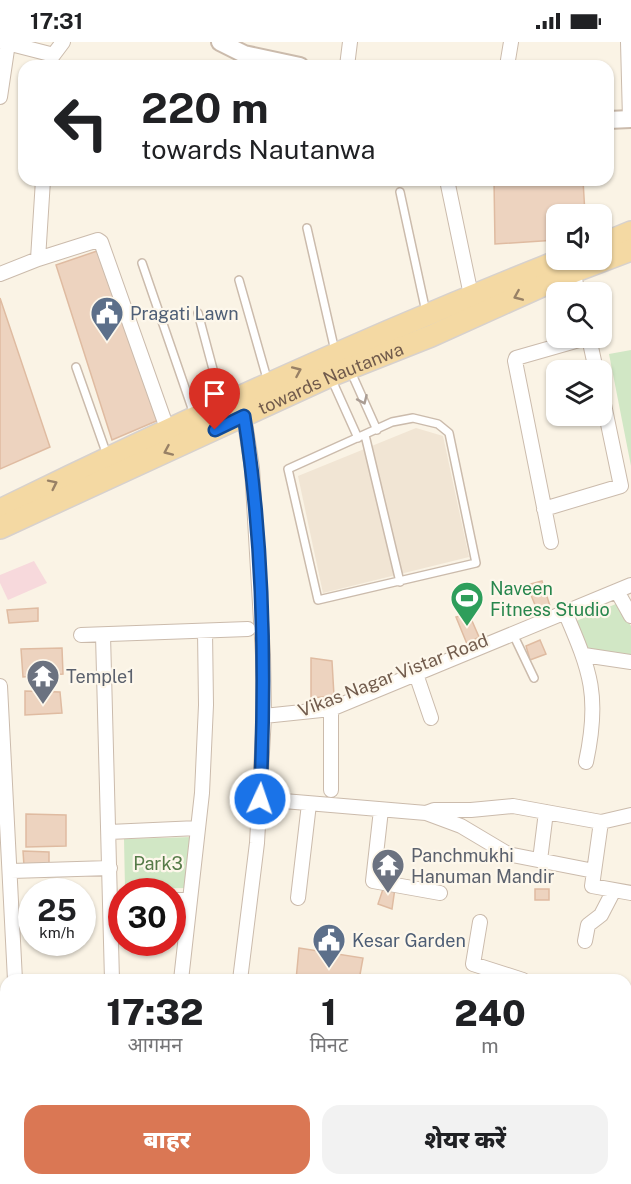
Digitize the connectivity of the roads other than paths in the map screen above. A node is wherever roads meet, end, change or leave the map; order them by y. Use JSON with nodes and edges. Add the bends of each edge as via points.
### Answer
{"nodes":[{"id":1,"x":63,"y":42,"type":"edge"},
{"id":2,"x":220,"y":42,"type":"edge"},
{"id":3,"x":350,"y":42,"type":"edge"},
{"id":4,"x":511,"y":42,"type":"edge"},
{"id":5,"x":628,"y":42,"type":"edge"},
{"id":6,"x":6,"y":43,"type":"edge"},
{"id":7,"x":50,"y":60,"type":"edge"},
{"id":8,"x":52,"y":60,"type":"edge"},
{"id":9,"x":272,"y":60,"type":"edge"},
{"id":10,"x":348,"y":60,"type":"edge"},
{"id":11,"x":508,"y":60,"type":"edge"},
{"id":12,"x":0,"y":97,"type":"edge"},
{"id":13,"x":630,"y":119,"type":"edge"},
{"id":14,"x":614,"y":120,"type":"edge"},
{"id":15,"x":43,"y":186,"type":"edge"},
{"id":16,"x":448,"y":186,"type":"edge"},
{"id":17,"x":400,"y":192,"type":"dead end"},
{"id":18,"x":307,"y":228,"type":"dead end"},
{"id":19,"x":631,"y":232,"type":"edge"},
{"id":20,"x":612,"y":240,"type":"edge"},
{"id":21,"x":631,"y":250,"type":"edge"},
{"id":22,"x":38,"y":259,"type":"junction"},
{"id":23,"x":142,"y":263,"type":"dead end"},
{"id":24,"x":0,"y":274,"type":"edge"},
{"id":25,"x":571,"y":275,"type":"edge"},
{"id":26,"x":239,"y":280,"type":"dead end"},
{"id":27,"x":471,"y":295,"type":"junction"},
{"id":28,"x":198,"y":313,"type":"dead end"},
{"id":29,"x":426,"y":314,"type":"junction"},
{"id":30,"x":553,"y":348,"type":"edge"},
{"id":31,"x":339,"y":366,"type":"junction"},
{"id":32,"x":76,"y":367,"type":"dead end"},
{"id":33,"x":268,"y":384,"type":"junction"},
{"id":34,"x":223,"y":404,"type":"junction"},
{"id":35,"x":244,"y":416,"type":"junction"},
{"id":36,"x":195,"y":418,"type":"junction"},
{"id":37,"x":611,"y":426,"type":"edge"},
{"id":38,"x":377,"y":430,"type":"junction"},
{"id":39,"x":168,"y":431,"type":"junction"},
{"id":40,"x":362,"y":437,"type":"junction"},
{"id":41,"x":108,"y":457,"type":"junction"},
{"id":42,"x":626,"y":482,"type":"edge"},
{"id":43,"x":0,"y":510,"type":"edge"},
{"id":44,"x":544,"y":510,"type":"junction"},
{"id":45,"x":0,"y":528,"type":"edge"},
{"id":46,"x":551,"y":542,"type":"dead end"},
{"id":47,"x":400,"y":582,"type":"junction"},
{"id":48,"x":631,"y":584,"type":"edge"},
{"id":49,"x":617,"y":591,"type":"junction"},
{"id":50,"x":565,"y":612,"type":"junction"},
{"id":51,"x":631,"y":616,"type":"edge"},
{"id":52,"x":248,"y":629,"type":"dead end"},
{"id":53,"x":206,"y":631,"type":"junction"},
{"id":54,"x":102,"y":634,"type":"junction"},
{"id":55,"x":513,"y":634,"type":"junction"},
{"id":56,"x":81,"y":635,"type":"dead end"},
{"id":57,"x":584,"y":655,"type":"junction"},
{"id":58,"x":631,"y":662,"type":"edge"},
{"id":59,"x":416,"y":674,"type":"junction"},
{"id":60,"x":534,"y":678,"type":"dead end"},
{"id":61,"x":0,"y":692,"type":"edge"},
{"id":62,"x":331,"y":709,"type":"junction"},
{"id":63,"x":289,"y":715,"type":"junction"},
{"id":64,"x":264,"y":716,"type":"junction"},
{"id":65,"x":431,"y":718,"type":"dead end"},
{"id":66,"x":586,"y":762,"type":"dead end"},
{"id":67,"x":331,"y":790,"type":"dead end"},
{"id":68,"x":260,"y":799,"type":"junction"},
{"id":69,"x":309,"y":804,"type":"junction"},
{"id":70,"x":381,"y":810,"type":"junction"},
{"id":71,"x":546,"y":812,"type":"junction"},
{"id":72,"x":426,"y":813,"type":"junction"},
{"id":73,"x":631,"y":815,"type":"edge"},
{"id":74,"x":602,"y":822,"type":"junction"},
{"id":75,"x":198,"y":828,"type":"junction"},
{"id":76,"x":109,"y":832,"type":"junction"},
{"id":77,"x":540,"y":860,"type":"junction"},
{"id":78,"x":110,"y":868,"type":"junction"},
{"id":79,"x":11,"y":871,"type":"junction"},
{"id":80,"x":594,"y":871,"type":"junction"},
{"id":81,"x":112,"y":878,"type":"edge"},
{"id":82,"x":614,"y":890,"type":"junction"},
{"id":83,"x":440,"y":893,"type":"dead end"},
{"id":84,"x":631,"y":893,"type":"edge"},
{"id":85,"x":298,"y":898,"type":"dead end"},
{"id":86,"x":186,"y":900,"type":"edge"},
{"id":87,"x":190,"y":900,"type":"junction"},
{"id":88,"x":6,"y":914,"type":"edge"},
{"id":89,"x":480,"y":922,"type":"dead end"},
{"id":90,"x":585,"y":941,"type":"dead end"},
{"id":91,"x":113,"y":956,"type":"edge"},
{"id":92,"x":14,"y":974,"type":"edge"},
{"id":93,"x":112,"y":974,"type":"edge"},
{"id":94,"x":181,"y":974,"type":"edge"},
{"id":95,"x":241,"y":974,"type":"edge"},
{"id":96,"x":504,"y":974,"type":"edge"}],
"edges":[{"from":1,"to":8,"type":"street"},
{"from":2,"to":9,"type":"street","via":[[244,54]]},
{"from":3,"to":10,"type":"street"},
{"from":4,"to":11,"type":"street"},
{"from":5,"to":13,"type":"street"},
{"from":6,"to":7,"type":"street","via":[[46,53]]},
{"from":6,"to":12,"type":"street"},
{"from":13,"to":14,"type":"street"},
{"from":15,"to":22,"type":"street"},
{"from":16,"to":27,"type":"street"},
{"from":17,"to":29,"type":"lane"},
{"from":18,"to":31,"type":"lane"},
{"from":19,"to":20,"type":"main road"},
{"from":21,"to":25,"type":"main road","name":"towards Nautanwa"},
{"from":22,"to":24,"type":"street"},
{"from":22,"to":39,"type":"street","via":[[101,242]]},
{"from":23,"to":36,"type":"lane"},
{"from":25,"to":27,"type":"main road"},
{"from":25,"to":31,"type":"main road","name":"towards Nautanwa","one_way":true},
{"from":26,"to":33,"type":"lane"},
{"from":27,"to":29,"type":"main road"},
{"from":28,"to":34,"type":"lane"},
{"from":29,"to":31,"type":"main road"},
{"from":30,"to":44,"type":"street","via":[[515,359]]},
{"from":33,"to":31,"type":"main road","one_way":true},
{"from":31,"to":35,"type":"main road","name":"towards Nautanwa"},
{"from":31,"to":38,"type":"lane","one_way":true},
{"from":31,"to":40,"type":"lane"},
{"from":32,"to":41,"type":"lane"},
{"from":33,"to":34,"type":"main road"},
{"from":34,"to":36,"type":"main road"},
{"from":35,"to":45,"type":"main road","name":"towards Nautanwa","one_way":true},
{"from":35,"to":64,"type":"street","via":[[252,468]]},
{"from":36,"to":39,"type":"main road"},
{"from":37,"to":42,"type":"street"},
{"from":38,"to":40,"type":"lane"},
{"from":38,"to":47,"type":"lane","via":[[412,418],[446,429],[477,561],[475,565]]},
{"from":39,"to":41,"type":"main road"},
{"from":40,"to":47,"type":"lane"},
{"from":40,"to":47,"type":"lane","via":[[288,469],[315,597],[320,600]]},
{"from":43,"to":41,"type":"main road","one_way":true},
{"from":42,"to":44,"type":"street"},
{"from":44,"to":46,"type":"street"},
{"from":48,"to":49,"type":"street"},
{"from":48,"to":63,"type":"street","name":"Vikas Nagar Vistar Road"},
{"from":49,"to":50,"type":"street"},
{"from":49,"to":51,"type":"street"},
{"from":50,"to":55,"type":"street"},
{"from":50,"to":57,"type":"street"},
{"from":52,"to":53,"type":"street"},
{"from":53,"to":54,"type":"street"},
{"from":53,"to":75,"type":"street","via":[[205,745]]},
{"from":54,"to":56,"type":"street"},
{"from":54,"to":76,"type":"street"},
{"from":55,"to":59,"type":"street"},
{"from":55,"to":60,"type":"lane"},
{"from":57,"to":58,"type":"street"},
{"from":57,"to":66,"type":"street","via":[[594,697]]},
{"from":59,"to":62,"type":"street"},
{"from":59,"to":65,"type":"street"},
{"from":61,"to":79,"type":"street"},
{"from":62,"to":63,"type":"street"},
{"from":62,"to":67,"type":"street"},
{"from":63,"to":64,"type":"street"},
{"from":64,"to":68,"type":"street"},
{"from":68,"to":69,"type":"street"},
{"from":68,"to":95,"type":"street"},
{"from":69,"to":70,"type":"street"},
{"from":69,"to":85,"type":"street"},
{"from":70,"to":72,"type":"street"},
{"from":70,"to":83,"type":"street","via":[[372,880]]},
{"from":71,"to":72,"type":"street","via":[[513,806]]},
{"from":71,"to":74,"type":"street"},
{"from":71,"to":77,"type":"street"},
{"from":72,"to":77,"type":"street","via":[[461,826],[508,854]]},
{"from":73,"to":74,"type":"street"},
{"from":74,"to":80,"type":"street"},
{"from":75,"to":76,"type":"street"},
{"from":75,"to":87,"type":"street"},
{"from":76,"to":78,"type":"street"},
{"from":77,"to":80,"type":"street"},
{"from":78,"to":79,"type":"street"},
{"from":78,"to":81,"type":"street"},
{"from":79,"to":88,"type":"street"},
{"from":80,"to":82,"type":"street","via":[[594,887]]},
{"from":82,"to":84,"type":"street"},
{"from":82,"to":90,"type":"street","via":[[601,915],[588,925]]},
{"from":86,"to":87,"type":"street"},
{"from":87,"to":94,"type":"street"},
{"from":88,"to":92,"type":"street"},
{"from":89,"to":96,"type":"street","via":[[473,964]]},
{"from":91,"to":93,"type":"street"}]}
